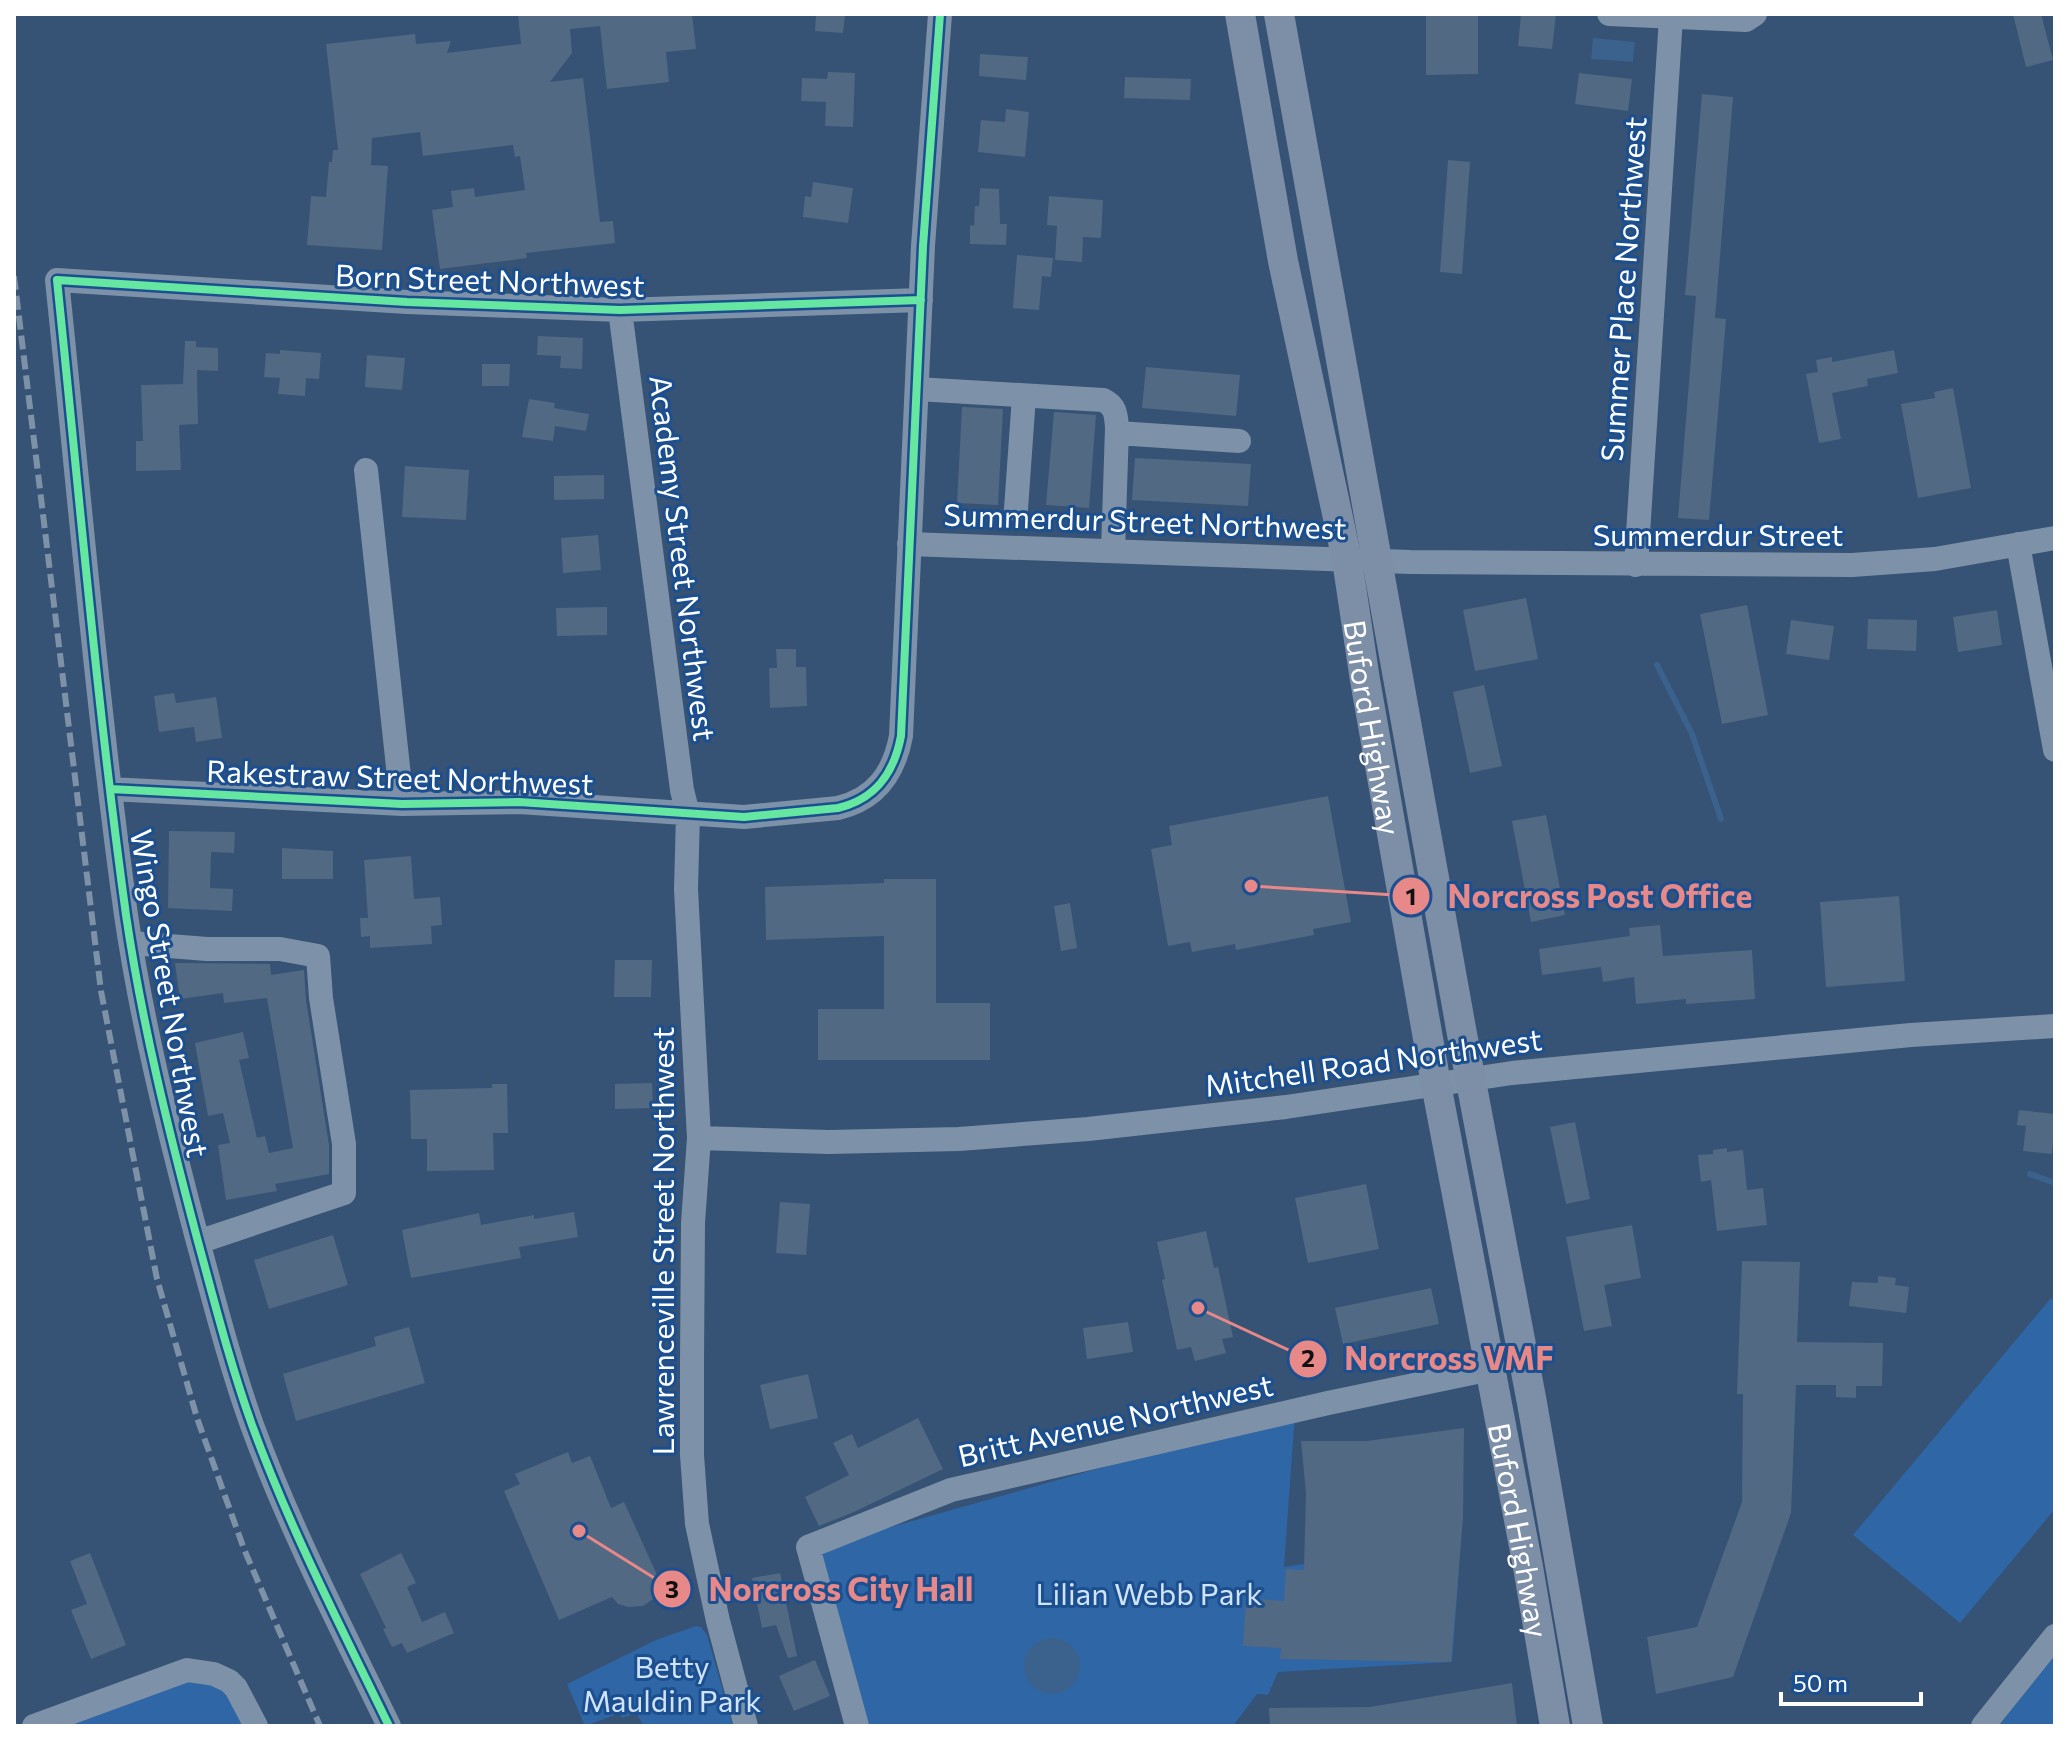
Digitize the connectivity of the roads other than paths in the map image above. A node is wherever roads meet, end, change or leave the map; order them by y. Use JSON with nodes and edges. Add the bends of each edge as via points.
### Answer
{"nodes":[{"id":1,"x":940,"y":14,"type":"edge"},
{"id":2,"x":1240,"y":14,"type":"edge"},
{"id":3,"x":1279,"y":14,"type":"edge"},
{"id":4,"x":1609,"y":14,"type":"edge"},
{"id":5,"x":1755,"y":14,"type":"edge"},
{"id":6,"x":1671,"y":17,"type":"junction"},
{"id":7,"x":57,"y":280,"type":"joint"},
{"id":8,"x":921,"y":300,"type":"junction"},
{"id":9,"x":620,"y":310,"type":"junction"},
{"id":10,"x":917,"y":389,"type":"junction"},
{"id":11,"x":1024,"y":396,"type":"junction"},
{"id":12,"x":1117,"y":433,"type":"junction"},
{"id":13,"x":1239,"y":441,"type":"dead end"},
{"id":14,"x":366,"y":470,"type":"dead end"},
{"id":15,"x":1016,"y":509,"type":"dead end"},
{"id":16,"x":2055,"y":538,"type":"edge"},
{"id":17,"x":909,"y":544,"type":"junction"},
{"id":18,"x":2018,"y":544,"type":"junction"},
{"id":19,"x":1113,"y":551,"type":"junction"},
{"id":20,"x":1347,"y":560,"type":"junction"},
{"id":21,"x":1378,"y":561,"type":"junction"},
{"id":22,"x":1636,"y":565,"type":"junction"},
{"id":23,"x":2055,"y":750,"type":"edge"},
{"id":24,"x":110,"y":789,"type":"junction"},
{"id":25,"x":402,"y":804,"type":"junction"},
{"id":26,"x":688,"y":814,"type":"junction"},
{"id":27,"x":131,"y":943,"type":"junction"},
{"id":28,"x":2055,"y":1026,"type":"edge"},
{"id":29,"x":1471,"y":1080,"type":"junction"},
{"id":30,"x":1436,"y":1084,"type":"junction"},
{"id":31,"x":699,"y":1138,"type":"junction"},
{"id":32,"x":198,"y":1242,"type":"junction"},
{"id":33,"x":1491,"y":1369,"type":"junction"},
{"id":34,"x":2055,"y":1636,"type":"edge"},
{"id":35,"x":849,"y":1723,"type":"edge"},
{"id":36,"x":34,"y":1726,"type":"edge"},
{"id":37,"x":256,"y":1726,"type":"edge"},
{"id":38,"x":389,"y":1726,"type":"edge"},
{"id":39,"x":746,"y":1726,"type":"edge"},
{"id":40,"x":1555,"y":1726,"type":"edge"},
{"id":41,"x":1588,"y":1726,"type":"edge"},
{"id":42,"x":1983,"y":1726,"type":"edge"}],
"edges":[{"from":1,"to":8,"type":"street"},
{"from":2,"to":20,"type":"main road","name":"Buford Highway","via":[[1283,261]]},
{"from":3,"to":21,"type":"main road","name":"Buford Highway"},
{"from":4,"to":6,"type":"street"},
{"from":5,"to":6,"type":"street","via":[[1746,20]]},
{"from":6,"to":22,"type":"street","name":"Summer Place Northwest"},
{"from":7,"to":9,"type":"street","name":"Born Street Northwest"},
{"from":7,"to":24,"type":"street","name":"Wingo Street Northwest"},
{"from":8,"to":9,"type":"street","name":"Born Street Northwest"},
{"from":8,"to":10,"type":"street"},
{"from":9,"to":26,"type":"street","name":"Academy Street Northwest"},
{"from":10,"to":11,"type":"street"},
{"from":10,"to":17,"type":"street"},
{"from":11,"to":12,"type":"street","via":[[1103,400],[1116,414]]},
{"from":11,"to":15,"type":"street"},
{"from":12,"to":13,"type":"street"},
{"from":12,"to":19,"type":"street"},
{"from":14,"to":25,"type":"street"},
{"from":16,"to":18,"type":"street","name":"Summerdur Street"},
{"from":17,"to":19,"type":"street","name":"Summerdur Street Northwest"},
{"from":17,"to":26,"type":"street","via":[[901,736],[886,778],[867,797],[838,808],[744,817]]},
{"from":18,"to":22,"type":"street","name":"Summerdur Street","via":[[1935,559],[1852,565]]},
{"from":18,"to":23,"type":"street"},
{"from":19,"to":20,"type":"street","name":"Summerdur Street Northwest"},
{"from":20,"to":21,"type":"street","name":"Summerdur Street Northwest"},
{"from":20,"to":30,"type":"main road","name":"Buford Highway"},
{"from":21,"to":22,"type":"street","name":"Summerdur Street"},
{"from":21,"to":29,"type":"main road","name":"Buford Highway"},
{"from":24,"to":25,"type":"street","name":"Rakestraw Street Northwest"},
{"from":24,"to":27,"type":"street","name":"Wingo Street Northwest"},
{"from":25,"to":26,"type":"street","name":"Rakestraw Street Northwest","via":[[519,802]]},
{"from":26,"to":31,"type":"street","name":"Lawrenceville Street Northwest","via":[[686,889]]},
{"from":27,"to":32,"type":"street","name":"Wingo Street Northwest"},
{"from":27,"to":32,"type":"street","via":[[280,949],[318,956],[344,1144],[344,1193]]},
{"from":28,"to":29,"type":"street","name":"Mitchell Road Northwest"},
{"from":29,"to":30,"type":"street","name":"Mitchell Road Northwest"},
{"from":29,"to":41,"type":"main road","name":"Buford Highway"},
{"from":30,"to":31,"type":"street","name":"Mitchell Road Northwest","via":[[1238,1113],[959,1139]]},
{"from":30,"to":33,"type":"main road","name":"Buford Highway"},
{"from":31,"to":39,"type":"street","name":"Lawrenceville Street Northwest","via":[[692,1362],[697,1524]]},
{"from":32,"to":38,"type":"street","name":"Wingo Street Northwest","via":[[257,1438],[300,1544]]},
{"from":33,"to":35,"type":"street","name":"Britt Avenue Northwest","via":[[951,1490],[808,1547]]},
{"from":33,"to":40,"type":"main road","name":"Buford Highway"},
{"from":34,"to":42,"type":"street"},
{"from":36,"to":37,"type":"street","via":[[187,1670],[229,1681]]}]}
